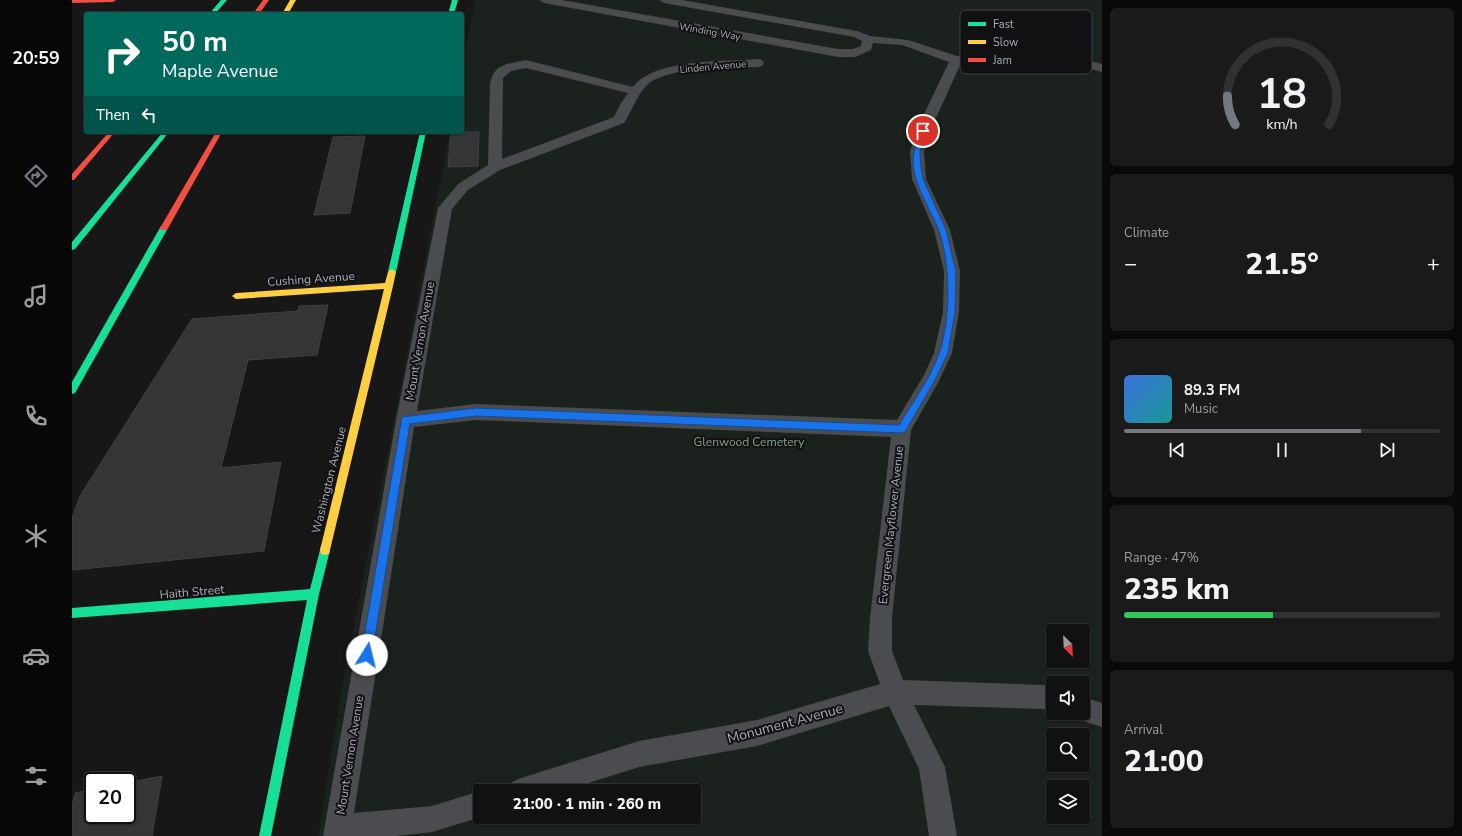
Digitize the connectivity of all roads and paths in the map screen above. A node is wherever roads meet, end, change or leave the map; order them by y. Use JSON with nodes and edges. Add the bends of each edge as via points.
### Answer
{"nodes":[{"id":1,"x":97,"y":0,"type":"edge"},
{"id":2,"x":113,"y":0,"type":"edge"},
{"id":3,"x":224,"y":0,"type":"edge"},
{"id":4,"x":266,"y":0,"type":"edge"},
{"id":5,"x":293,"y":0,"type":"edge"},
{"id":6,"x":455,"y":0,"type":"edge"},
{"id":7,"x":544,"y":0,"type":"edge"},
{"id":8,"x":664,"y":0,"type":"edge"},
{"id":9,"x":72,"y":1,"type":"edge"},
{"id":10,"x":214,"y":12,"type":"edge"},
{"id":11,"x":257,"y":12,"type":"edge"},
{"id":12,"x":286,"y":12,"type":"edge"},
{"id":13,"x":452,"y":12,"type":"edge"},
{"id":14,"x":777,"y":20,"type":"junction"},
{"id":15,"x":868,"y":39,"type":"junction"},
{"id":16,"x":766,"y":41,"type":"junction"},
{"id":17,"x":956,"y":60,"type":"junction"},
{"id":18,"x":960,"y":60,"type":"edge"},
{"id":19,"x":758,"y":63,"type":"dead end"},
{"id":20,"x":1092,"y":65,"type":"edge"},
{"id":21,"x":1102,"y":68,"type":"edge"},
{"id":22,"x":636,"y":91,"type":"junction"},
{"id":23,"x":619,"y":120,"type":"joint"},
{"id":24,"x":110,"y":134,"type":"edge"},
{"id":25,"x":164,"y":134,"type":"edge"},
{"id":26,"x":218,"y":134,"type":"edge"},
{"id":27,"x":423,"y":134,"type":"edge"},
{"id":28,"x":495,"y":167,"type":"junction"},
{"id":29,"x":72,"y":178,"type":"edge"},
{"id":30,"x":72,"y":247,"type":"edge"},
{"id":31,"x":388,"y":286,"type":"junction"},
{"id":32,"x":236,"y":296,"type":"dead end"},
{"id":33,"x":72,"y":390,"type":"edge"},
{"id":34,"x":406,"y":420,"type":"junction"},
{"id":35,"x":902,"y":430,"type":"junction"},
{"id":36,"x":314,"y":594,"type":"junction"},
{"id":37,"x":72,"y":613,"type":"edge"},
{"id":38,"x":895,"y":692,"type":"junction"},
{"id":39,"x":1046,"y":698,"type":"edge"},
{"id":40,"x":1090,"y":711,"type":"edge"},
{"id":41,"x":1102,"y":715,"type":"edge"},
{"id":42,"x":543,"y":784,"type":"edge"},
{"id":43,"x":473,"y":806,"type":"edge"},
{"id":44,"x":337,"y":832,"type":"edge"},
{"id":45,"x":265,"y":836,"type":"edge"},
{"id":46,"x":943,"y":836,"type":"edge"}],
"edges":[{"from":1,"to":2,"type":"main road"},
{"from":1,"to":9,"type":"main road"},
{"from":3,"to":10,"type":"main road"},
{"from":4,"to":11,"type":"main road"},
{"from":5,"to":12,"type":"main road"},
{"from":6,"to":13,"type":"main road"},
{"from":7,"to":16,"type":"lane","name":"Winding Way"},
{"from":8,"to":14,"type":"lane","name":"Winding Way"},
{"from":14,"to":15,"type":"lane","name":"Winding Way","via":[[857,34]]},
{"from":14,"to":16,"type":"lane"},
{"from":15,"to":16,"type":"lane","name":"Winding Way","via":[[867,48],[855,54]]},
{"from":15,"to":17,"type":"lane","name":"Winding Way","via":[[904,42]]},
{"from":17,"to":18,"type":"lane","name":"Winding Way"},
{"from":17,"to":35,"type":"lane","name":"Evergreen Mayflower Avenue","via":[[923,131],[917,152],[919,179],[942,230],[952,271],[951,312],[943,353],[932,378]]},
{"from":19,"to":22,"type":"lane","name":"Linden Avenue","via":[[680,68],[662,72],[643,82]]},
{"from":20,"to":21,"type":"lane","name":"Winding Way"},
{"from":22,"to":23,"type":"lane","name":"Linden Avenue"},
{"from":22,"to":28,"type":"lane","via":[[526,64],[508,67],[497,76]]},
{"from":23,"to":28,"type":"lane","name":"Mount Vernon Avenue"},
{"from":24,"to":29,"type":"main road"},
{"from":25,"to":30,"type":"main road"},
{"from":26,"to":33,"type":"main road"},
{"from":27,"to":31,"type":"main road","name":"Washington Avenue"},
{"from":28,"to":34,"type":"lane","name":"Mount Vernon Avenue","via":[[463,186],[445,208]]},
{"from":31,"to":32,"type":"main road","name":"Cushing Avenue"},
{"from":31,"to":36,"type":"main road","name":"Washington Avenue"},
{"from":34,"to":35,"type":"lane","via":[[476,412]]},
{"from":34,"to":44,"type":"lane","name":"Mount Vernon Avenue"},
{"from":35,"to":38,"type":"lane","name":"Evergreen Mayflower Avenue","via":[[881,618],[880,651]]},
{"from":36,"to":37,"type":"main road","name":"Haith Street"},
{"from":36,"to":45,"type":"main road","name":"Washington Avenue"},
{"from":38,"to":39,"type":"lane","name":"Monument Avenue"},
{"from":38,"to":42,"type":"lane","name":"Monument Avenue","via":[[757,733],[639,754]]},
{"from":38,"to":46,"type":"lane","name":"Evergreen Mayflower Avenue","via":[[932,767]]},
{"from":40,"to":41,"type":"lane"},
{"from":43,"to":44,"type":"lane","via":[[432,819]]}]}
